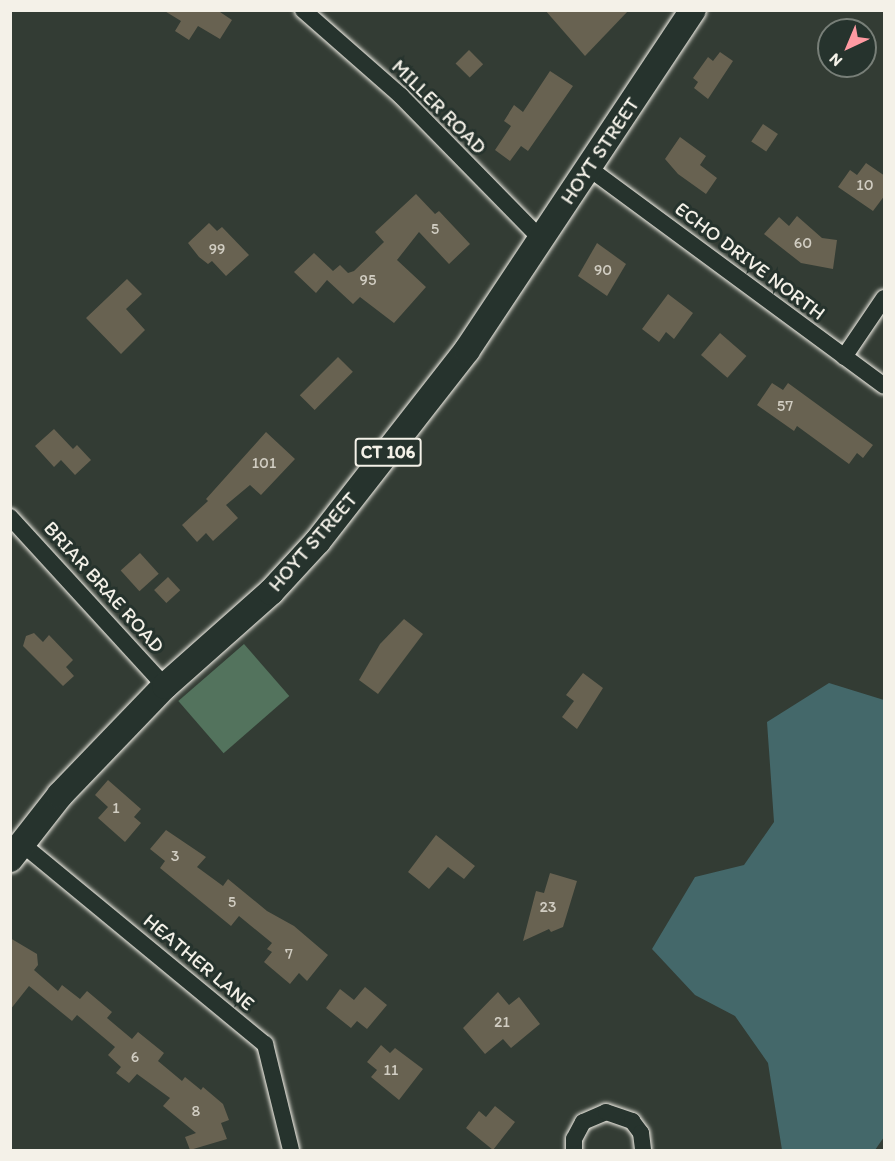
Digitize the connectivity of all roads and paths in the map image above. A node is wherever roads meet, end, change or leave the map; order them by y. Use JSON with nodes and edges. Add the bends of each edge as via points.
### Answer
{"nodes":[{"id":1,"x":303,"y":10,"type":"edge"},
{"id":2,"x":693,"y":10,"type":"edge"},
{"id":3,"x":590,"y":169,"type":"junction"},
{"id":4,"x":541,"y":239,"type":"junction"},
{"id":5,"x":885,"y":298,"type":"edge"},
{"id":6,"x":844,"y":357,"type":"junction"},
{"id":7,"x":885,"y":386,"type":"edge"},
{"id":8,"x":10,"y":517,"type":"edge"},
{"id":9,"x":165,"y":686,"type":"junction"},
{"id":10,"x":16,"y":851,"type":"edge"},
{"id":11,"x":291,"y":1150,"type":"edge"},
{"id":12,"x":573,"y":1150,"type":"edge"},
{"id":13,"x":643,"y":1150,"type":"edge"}],
"edges":[{"from":1,"to":4,"type":"street","name":"MILLER ROAD","via":[[401,96]]},
{"from":2,"to":3,"type":"main road","name":"HOYT STREET","number":"CT 106"},
{"from":3,"to":4,"type":"main road","name":"HOYT STREET","number":"CT 106"},
{"from":3,"to":6,"type":"street","name":"ECHO DRIVE NORTH"},
{"from":4,"to":9,"type":"main road","name":"HOYT STREET","number":"CT 106","via":[[467,350],[318,541],[271,592]]},
{"from":5,"to":6,"type":"street"},
{"from":6,"to":7,"type":"street","name":"ECHO DRIVE NORTH"},
{"from":8,"to":9,"type":"street","name":"BRIAR BRAE ROAD"},
{"from":9,"to":10,"type":"main road","name":"HOYT STREET","number":"CT 106","via":[[60,795]]},
{"from":10,"to":11,"type":"street","name":"HEATHER LANE","via":[[265,1044]]},
{"from":12,"to":13,"type":"street","via":[[583,1122],[606,1112],[632,1121],[640,1133]]}]}
